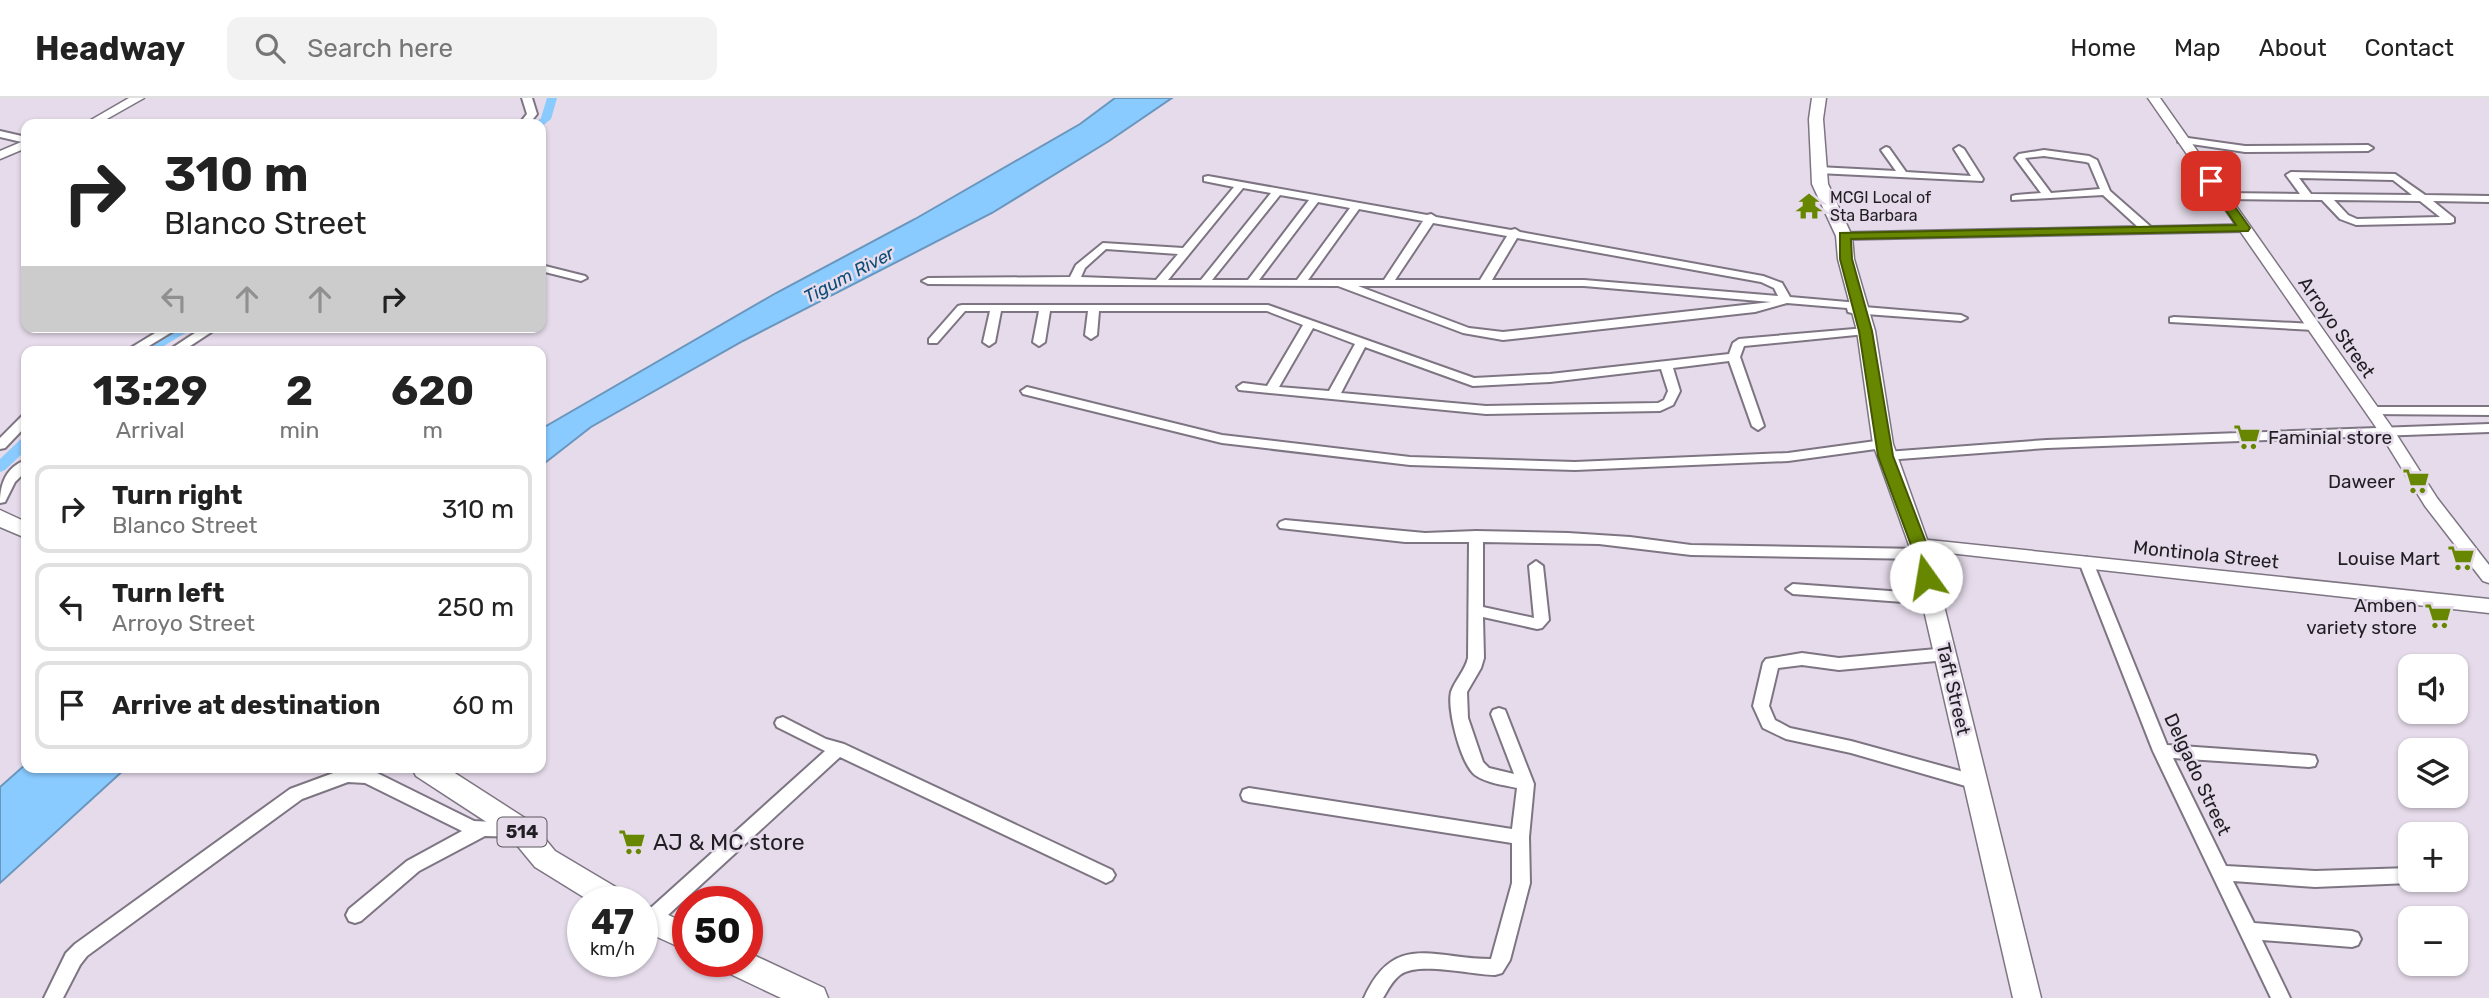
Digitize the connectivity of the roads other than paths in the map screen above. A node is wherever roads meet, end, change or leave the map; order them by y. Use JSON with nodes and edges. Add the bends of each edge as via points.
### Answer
{"nodes":[{"id":1,"x":138,"y":98,"type":"edge"},
{"id":2,"x":527,"y":98,"type":"edge"},
{"id":3,"x":1819,"y":98,"type":"edge"},
{"id":4,"x":2154,"y":98,"type":"edge"},
{"id":5,"x":99,"y":119,"type":"edge"},
{"id":6,"x":528,"y":119,"type":"edge"},
{"id":7,"x":0,"y":134,"type":"edge"},
{"id":8,"x":21,"y":140,"type":"edge"},
{"id":9,"x":2181,"y":140,"type":"junction"},
{"id":10,"x":21,"y":144,"type":"edge"},
{"id":11,"x":2368,"y":148,"type":"dead end"},
{"id":12,"x":1959,"y":149,"type":"dead end"},
{"id":13,"x":1886,"y":150,"type":"dead end"},
{"id":14,"x":4,"y":151,"type":"edge"},
{"id":15,"x":1818,"y":170,"type":"junction"},
{"id":16,"x":1904,"y":176,"type":"junction"},
{"id":17,"x":1208,"y":179,"type":"dead end"},
{"id":18,"x":1241,"y":185,"type":"junction"},
{"id":19,"x":1278,"y":191,"type":"junction"},
{"id":20,"x":2105,"y":192,"type":"junction"},
{"id":21,"x":2048,"y":195,"type":"junction"},
{"id":22,"x":2223,"y":196,"type":"junction"},
{"id":23,"x":2308,"y":197,"type":"junction"},
{"id":24,"x":2325,"y":197,"type":"junction"},
{"id":25,"x":1316,"y":198,"type":"junction"},
{"id":26,"x":2016,"y":198,"type":"dead end"},
{"id":27,"x":2422,"y":198,"type":"junction"},
{"id":28,"x":2477,"y":198,"type":"junction"},
{"id":29,"x":2489,"y":199,"type":"edge"},
{"id":30,"x":1357,"y":205,"type":"junction"},
{"id":31,"x":2489,"y":209,"type":"edge"},
{"id":32,"x":1430,"y":218,"type":"junction"},
{"id":33,"x":2244,"y":228,"type":"junction"},
{"id":34,"x":2147,"y":229,"type":"junction"},
{"id":35,"x":1515,"y":232,"type":"junction"},
{"id":36,"x":1844,"y":236,"type":"junction"},
{"id":37,"x":1184,"y":251,"type":"junction"},
{"id":38,"x":546,"y":269,"type":"edge"},
{"id":39,"x":581,"y":278,"type":"dead end"},
{"id":40,"x":1074,"y":280,"type":"junction"},
{"id":41,"x":928,"y":281,"type":"dead end"},
{"id":42,"x":1159,"y":283,"type":"junction"},
{"id":43,"x":1204,"y":283,"type":"junction"},
{"id":44,"x":1251,"y":283,"type":"junction"},
{"id":45,"x":1300,"y":283,"type":"junction"},
{"id":46,"x":1387,"y":283,"type":"junction"},
{"id":47,"x":1484,"y":283,"type":"junction"},
{"id":48,"x":1339,"y":284,"type":"junction"},
{"id":49,"x":1716,"y":293,"type":"junction"},
{"id":50,"x":1785,"y":300,"type":"junction"},
{"id":51,"x":996,"y":308,"type":"junction"},
{"id":52,"x":1045,"y":308,"type":"junction"},
{"id":53,"x":1094,"y":308,"type":"junction"},
{"id":54,"x":1726,"y":312,"type":"junction"},
{"id":55,"x":1861,"y":316,"type":"junction"},
{"id":56,"x":1961,"y":318,"type":"dead end"},
{"id":57,"x":2174,"y":320,"type":"dead end"},
{"id":58,"x":1310,"y":323,"type":"junction"},
{"id":59,"x":2314,"y":327,"type":"junction"},
{"id":60,"x":164,"y":333,"type":"edge"},
{"id":61,"x":203,"y":333,"type":"edge"},
{"id":62,"x":1091,"y":335,"type":"dead end"},
{"id":63,"x":933,"y":341,"type":"dead end"},
{"id":64,"x":989,"y":342,"type":"dead end"},
{"id":65,"x":1039,"y":342,"type":"dead end"},
{"id":66,"x":1362,"y":342,"type":"junction"},
{"id":67,"x":141,"y":346,"type":"edge"},
{"id":68,"x":182,"y":346,"type":"edge"},
{"id":69,"x":1734,"y":357,"type":"junction"},
{"id":70,"x":1666,"y":365,"type":"junction"},
{"id":71,"x":1243,"y":387,"type":"dead end"},
{"id":72,"x":1271,"y":389,"type":"junction"},
{"id":73,"x":1027,"y":391,"type":"dead end"},
{"id":74,"x":1333,"y":395,"type":"junction"},
{"id":75,"x":2373,"y":411,"type":"junction"},
{"id":76,"x":2489,"y":411,"type":"edge"},
{"id":77,"x":21,"y":424,"type":"edge"},
{"id":78,"x":1758,"y":426,"type":"dead end"},
{"id":79,"x":2489,"y":428,"type":"edge"},
{"id":80,"x":2385,"y":430,"type":"junction"},
{"id":81,"x":0,"y":444,"type":"edge"},
{"id":82,"x":1884,"y":450,"type":"junction"},
{"id":83,"x":21,"y":469,"type":"edge"},
{"id":84,"x":0,"y":499,"type":"edge"},
{"id":85,"x":0,"y":517,"type":"edge"},
{"id":86,"x":1285,"y":525,"type":"dead end"},
{"id":87,"x":21,"y":528,"type":"edge"},
{"id":88,"x":1476,"y":536,"type":"junction"},
{"id":89,"x":1920,"y":550,"type":"junction"},
{"id":90,"x":2086,"y":562,"type":"junction"},
{"id":91,"x":1536,"y":566,"type":"dead end"},
{"id":92,"x":2489,"y":577,"type":"edge"},
{"id":93,"x":1793,"y":589,"type":"dead end"},
{"id":94,"x":1931,"y":599,"type":"junction"},
{"id":95,"x":2489,"y":606,"type":"edge"},
{"id":96,"x":1475,"y":610,"type":"junction"},
{"id":97,"x":1947,"y":654,"type":"junction"},
{"id":98,"x":1499,"y":714,"type":"dead end"},
{"id":99,"x":783,"y":723,"type":"dead end"},
{"id":100,"x":838,"y":749,"type":"junction"},
{"id":101,"x":2161,"y":751,"type":"junction"},
{"id":102,"x":2309,"y":761,"type":"dead end"},
{"id":103,"x":433,"y":773,"type":"edge"},
{"id":104,"x":1976,"y":782,"type":"junction"},
{"id":105,"x":1526,"y":784,"type":"junction"},
{"id":106,"x":1249,"y":795,"type":"dead end"},
{"id":107,"x":482,"y":829,"type":"junction"},
{"id":108,"x":520,"y":830,"type":"junction"},
{"id":109,"x":1520,"y":837,"type":"junction"},
{"id":110,"x":2221,"y":873,"type":"junction"},
{"id":111,"x":1105,"y":875,"type":"dead end"},
{"id":112,"x":2398,"y":876,"type":"edge"},
{"id":113,"x":589,"y":886,"type":"edge"},
{"id":114,"x":658,"y":907,"type":"edge"},
{"id":115,"x":355,"y":915,"type":"dead end"},
{"id":116,"x":2249,"y":931,"type":"junction"},
{"id":117,"x":2352,"y":939,"type":"dead end"},
{"id":118,"x":763,"y":974,"type":"edge"},
{"id":119,"x":53,"y":998,"type":"edge"},
{"id":120,"x":813,"y":998,"type":"edge"},
{"id":121,"x":1373,"y":998,"type":"edge"},
{"id":122,"x":2027,"y":998,"type":"edge"},
{"id":123,"x":2281,"y":998,"type":"edge"}],
"edges":[{"from":1,"to":5,"type":"street"},
{"from":2,"to":6,"type":"street","via":[[532,114]]},
{"from":3,"to":15,"type":"main road","name":"Taft Street"},
{"from":4,"to":9,"type":"street","name":"Arroyo Street"},
{"from":7,"to":8,"type":"street"},
{"from":9,"to":11,"type":"street","via":[[2245,149]]},
{"from":9,"to":22,"type":"street","name":"Arroyo Street"},
{"from":10,"to":14,"type":"street"},
{"from":12,"to":16,"type":"street","via":[[1978,178]]},
{"from":13,"to":16,"type":"street"},
{"from":15,"to":16,"type":"street"},
{"from":15,"to":36,"type":"main road","name":"Taft Street"},
{"from":17,"to":18,"type":"street"},
{"from":18,"to":19,"type":"street"},
{"from":18,"to":37,"type":"street"},
{"from":19,"to":25,"type":"street"},
{"from":19,"to":43,"type":"street"},
{"from":20,"to":21,"type":"street"},
{"from":20,"to":21,"type":"street","via":[[2089,159],[2044,153],[2022,156]]},
{"from":20,"to":34,"type":"street"},
{"from":21,"to":26,"type":"street"},
{"from":22,"to":23,"type":"street"},
{"from":22,"to":33,"type":"street","name":"Arroyo Street"},
{"from":23,"to":24,"type":"street"},
{"from":23,"to":27,"type":"street","via":[[2291,175],[2395,177]]},
{"from":24,"to":27,"type":"street"},
{"from":24,"to":27,"type":"street","via":[[2344,217],[2356,222],[2450,220]]},
{"from":25,"to":30,"type":"street"},
{"from":25,"to":44,"type":"street"},
{"from":27,"to":28,"type":"street"},
{"from":28,"to":29,"type":"street"},
{"from":28,"to":31,"type":"street"},
{"from":30,"to":32,"type":"street"},
{"from":30,"to":45,"type":"street"},
{"from":32,"to":35,"type":"street"},
{"from":32,"to":46,"type":"street"},
{"from":33,"to":34,"type":"street"},
{"from":33,"to":59,"type":"street","name":"Arroyo Street"},
{"from":34,"to":36,"type":"street"},
{"from":35,"to":47,"type":"street"},
{"from":35,"to":50,"type":"street","via":[[1763,279],[1776,283]]},
{"from":36,"to":55,"type":"main road","name":"Taft Street"},
{"from":37,"to":40,"type":"street","via":[[1103,246],[1080,267]]},
{"from":37,"to":42,"type":"street"},
{"from":38,"to":39,"type":"street"},
{"from":40,"to":41,"type":"street"},
{"from":40,"to":42,"type":"street"},
{"from":42,"to":43,"type":"street"},
{"from":43,"to":44,"type":"street"},
{"from":44,"to":45,"type":"street"},
{"from":45,"to":48,"type":"street"},
{"from":46,"to":47,"type":"street"},
{"from":46,"to":48,"type":"street"},
{"from":47,"to":49,"type":"street","via":[[1584,283]]},
{"from":48,"to":54,"type":"street","via":[[1488,335]]},
{"from":49,"to":50,"type":"street"},
{"from":49,"to":54,"type":"street"},
{"from":50,"to":54,"type":"street"},
{"from":50,"to":55,"type":"street"},
{"from":51,"to":52,"type":"street"},
{"from":51,"to":63,"type":"street","via":[[962,308]]},
{"from":51,"to":64,"type":"street"},
{"from":52,"to":53,"type":"street"},
{"from":52,"to":65,"type":"street"},
{"from":53,"to":58,"type":"street","via":[[1268,308]]},
{"from":53,"to":62,"type":"street"},
{"from":55,"to":56,"type":"street"},
{"from":55,"to":69,"type":"street","via":[[1739,343]]},
{"from":55,"to":82,"type":"main road","name":"Taft Street"},
{"from":57,"to":59,"type":"street"},
{"from":58,"to":66,"type":"street"},
{"from":58,"to":72,"type":"street"},
{"from":59,"to":75,"type":"street","name":"Arroyo Street"},
{"from":60,"to":67,"type":"street"},
{"from":61,"to":68,"type":"street"},
{"from":66,"to":70,"type":"street","via":[[1473,382]]},
{"from":66,"to":74,"type":"street"},
{"from":69,"to":70,"type":"street"},
{"from":69,"to":78,"type":"street"},
{"from":70,"to":74,"type":"street","via":[[1674,391],[1660,407],[1486,410]]},
{"from":71,"to":72,"type":"street"},
{"from":72,"to":74,"type":"street"},
{"from":73,"to":82,"type":"street","via":[[1222,439],[1409,461],[1575,466]]},
{"from":75,"to":76,"type":"street"},
{"from":75,"to":80,"type":"street","name":"Arroyo Street"},
{"from":77,"to":81,"type":"street"},
{"from":79,"to":80,"type":"street"},
{"from":80,"to":82,"type":"street"},
{"from":80,"to":92,"type":"street","name":"Arroyo Street","via":[[2431,502]]},
{"from":82,"to":89,"type":"main road","name":"Taft Street"},
{"from":83,"to":84,"type":"street"},
{"from":85,"to":87,"type":"main road"},
{"from":86,"to":88,"type":"street","via":[[1444,538]]},
{"from":88,"to":89,"type":"street","via":[[1567,537],[1691,550]]},
{"from":88,"to":96,"type":"street"},
{"from":89,"to":90,"type":"street","name":"Montinola Street"},
{"from":89,"to":94,"type":"main road","name":"Taft Street"},
{"from":90,"to":95,"type":"street","name":"Montinola Street"},
{"from":90,"to":101,"type":"street","name":"Delgado Street"},
{"from":91,"to":96,"type":"street","via":[[1542,620],[1537,624]]},
{"from":93,"to":94,"type":"street"},
{"from":94,"to":97,"type":"main road","name":"Taft Street"},
{"from":96,"to":105,"type":"street","via":[[1474,668],[1459,689],[1457,701],[1471,754],[1484,773]]},
{"from":97,"to":104,"type":"main road","name":"Taft Street"},
{"from":97,"to":104,"type":"street","via":[[1839,664],[1770,663],[1761,706],[1769,724],[1786,733]]},
{"from":98,"to":105,"type":"street"},
{"from":99,"to":100,"type":"street"},
{"from":100,"to":111,"type":"street"},
{"from":100,"to":114,"type":"street"},
{"from":101,"to":102,"type":"street"},
{"from":101,"to":110,"type":"street","name":"Delgado Street"},
{"from":103,"to":108,"type":"main road","number":"514"},
{"from":104,"to":122,"type":"main road","name":"Taft Street"},
{"from":105,"to":109,"type":"street"},
{"from":106,"to":109,"type":"street"},
{"from":107,"to":108,"type":"street"},
{"from":107,"to":115,"type":"street","via":[[406,871]]},
{"from":107,"to":119,"type":"street","via":[[367,776],[347,775],[322,782],[296,794],[81,950]]},
{"from":108,"to":113,"type":"main road","number":"514","via":[[545,859]]},
{"from":109,"to":121,"type":"street","via":[[1521,883],[1501,960],[1495,967],[1416,961],[1396,967]]},
{"from":110,"to":112,"type":"street","via":[[2315,879]]},
{"from":110,"to":116,"type":"street","name":"Delgado Street"},
{"from":116,"to":117,"type":"street"},
{"from":116,"to":123,"type":"street","name":"Delgado Street"},
{"from":118,"to":120,"type":"main road"}]}
